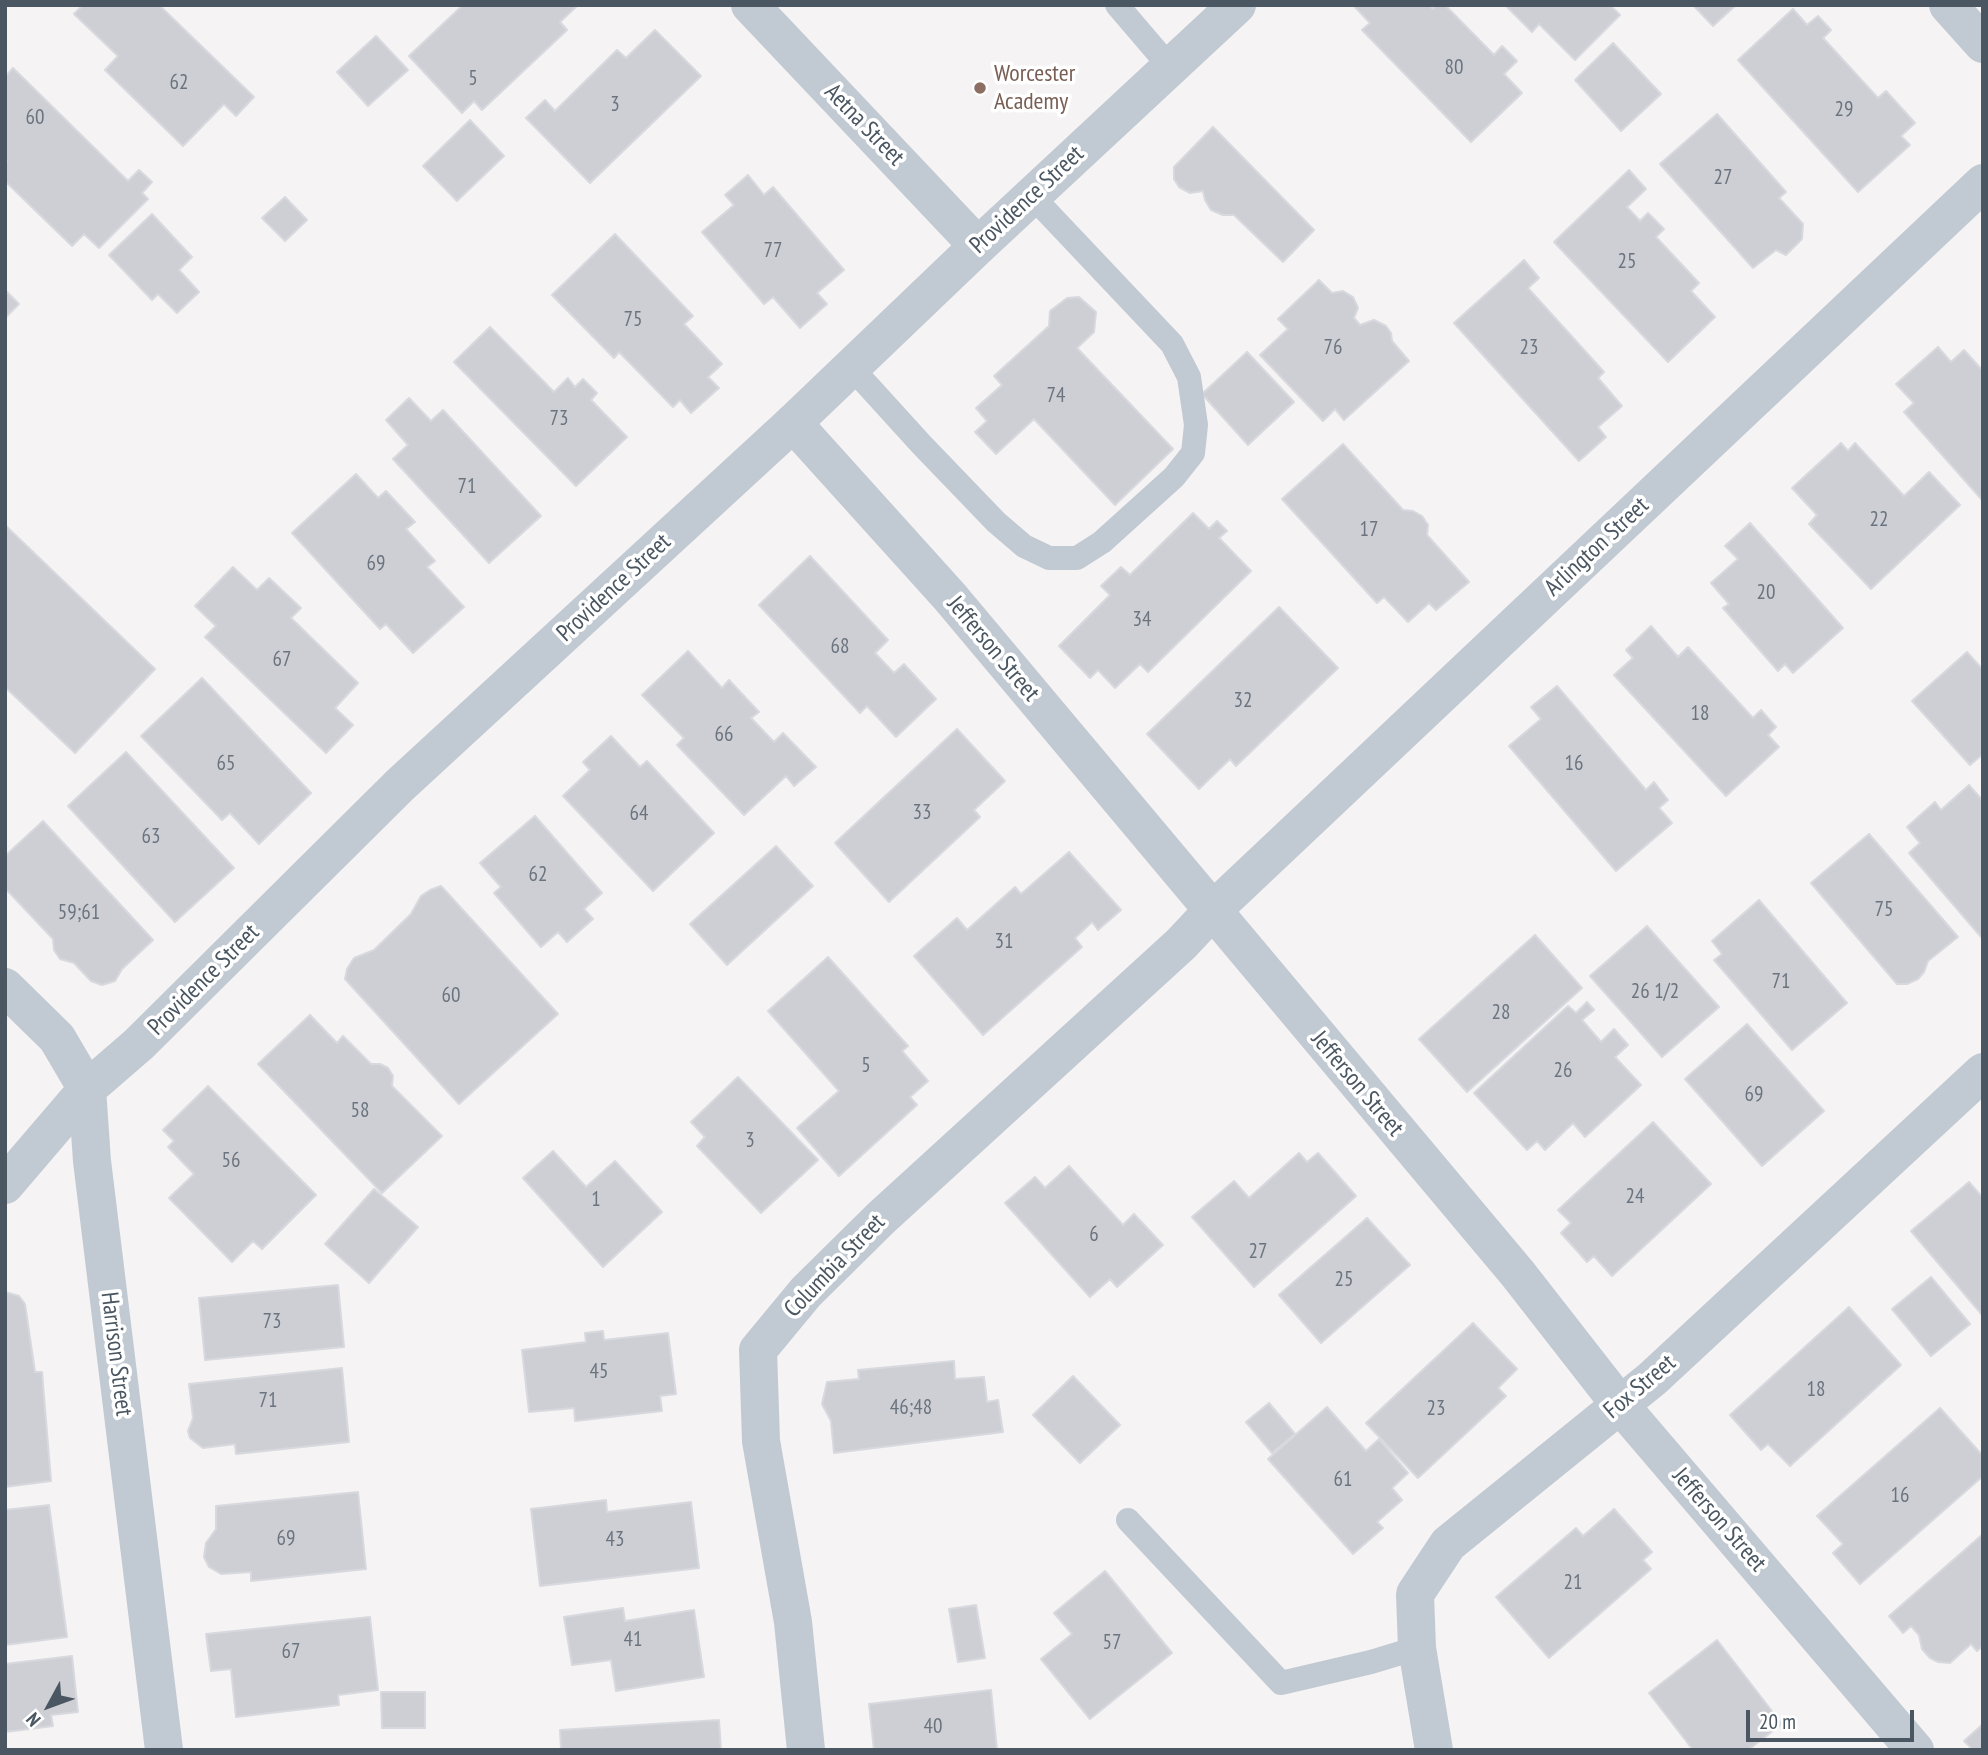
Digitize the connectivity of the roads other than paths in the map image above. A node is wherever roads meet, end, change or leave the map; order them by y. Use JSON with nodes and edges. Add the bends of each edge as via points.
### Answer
{"nodes":[{"id":1,"x":750,"y":5,"type":"edge"},
{"id":2,"x":1117,"y":5,"type":"edge"},
{"id":3,"x":1237,"y":5,"type":"edge"},
{"id":4,"x":1948,"y":5,"type":"edge"},
{"id":5,"x":1983,"y":44,"type":"edge"},
{"id":6,"x":1170,"y":67,"type":"junction"},
{"id":7,"x":1983,"y":183,"type":"edge"},
{"id":8,"x":1032,"y":196,"type":"junction"},
{"id":9,"x":978,"y":246,"type":"junction"},
{"id":10,"x":851,"y":367,"type":"junction"},
{"id":11,"x":793,"y":423,"type":"junction"},
{"id":12,"x":1212,"y":911,"type":"junction"},
{"id":13,"x":5,"y":987,"type":"edge"},
{"id":14,"x":1983,"y":1072,"type":"edge"},
{"id":15,"x":87,"y":1089,"type":"junction"},
{"id":16,"x":5,"y":1185,"type":"edge"},
{"id":17,"x":1621,"y":1406,"type":"junction"},
{"id":18,"x":1128,"y":1520,"type":"dead end"},
{"id":19,"x":1417,"y":1648,"type":"junction"},
{"id":20,"x":164,"y":1750,"type":"edge"},
{"id":21,"x":806,"y":1750,"type":"edge"},
{"id":22,"x":1434,"y":1750,"type":"edge"},
{"id":23,"x":1915,"y":1750,"type":"edge"}],
"edges":[{"from":1,"to":9,"type":"street","name":"Aetna Street"},
{"from":2,"to":6,"type":"lane"},
{"from":3,"to":6,"type":"street","name":"Providence Street"},
{"from":4,"to":5,"type":"street"},
{"from":6,"to":8,"type":"street","name":"Providence Street"},
{"from":7,"to":12,"type":"street","name":"Arlington Street"},
{"from":8,"to":9,"type":"street","name":"Providence Street"},
{"from":8,"to":10,"type":"lane","via":[[1172,344],[1189,377],[1196,425],[1193,453],[1174,477],[1102,542],[1077,558],[1049,558],[1024,546],[996,522]]},
{"from":9,"to":10,"type":"street","name":"Providence Street"},
{"from":10,"to":11,"type":"street","name":"Providence Street"},
{"from":11,"to":12,"type":"street","name":"Jefferson Street","via":[[950,597]]},
{"from":11,"to":15,"type":"street","name":"Providence Street","via":[[400,785],[139,1044]]},
{"from":12,"to":17,"type":"street","name":"Jefferson Street","via":[[1518,1274]]},
{"from":12,"to":21,"type":"street","name":"Columbia Street","via":[[881,1219],[806,1292],[758,1350],[761,1441],[793,1622]]},
{"from":13,"to":15,"type":"street","name":"Harrison Street","via":[[57,1038]]},
{"from":14,"to":17,"type":"street","name":"Fox Street"},
{"from":15,"to":16,"type":"street","name":"Providence Street"},
{"from":15,"to":20,"type":"street","name":"Harrison Street"},
{"from":17,"to":19,"type":"street","name":"Fox Street","via":[[1448,1544],[1415,1594]]},
{"from":17,"to":23,"type":"street","name":"Jefferson Street"},
{"from":18,"to":19,"type":"lane","via":[[1281,1683]]},
{"from":19,"to":22,"type":"street","name":"Fox Street"}]}
